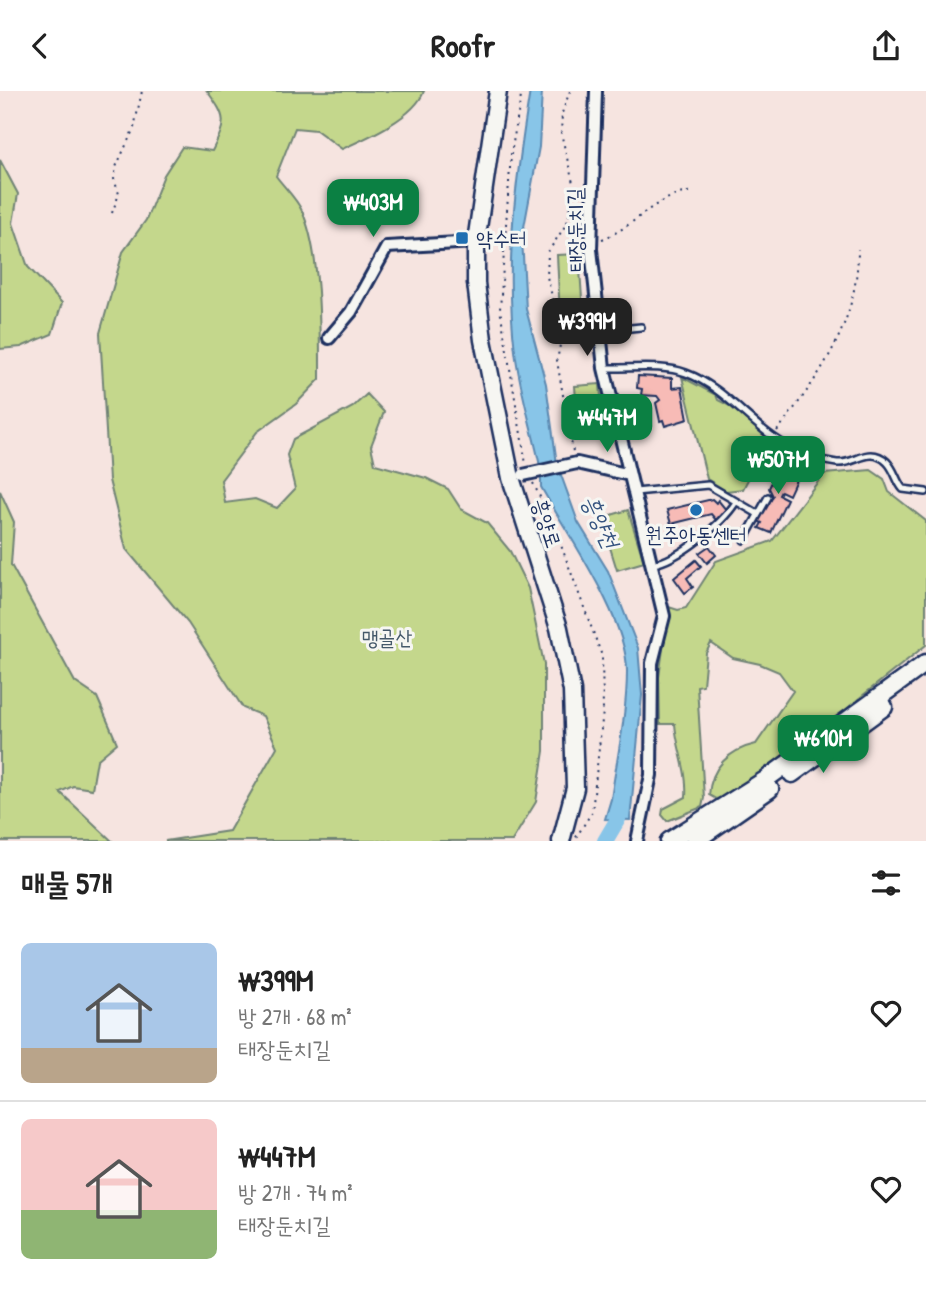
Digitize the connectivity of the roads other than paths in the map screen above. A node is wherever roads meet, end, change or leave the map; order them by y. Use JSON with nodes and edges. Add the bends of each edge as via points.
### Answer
{"nodes":[{"id":1,"x":498,"y":91,"type":"edge"},
{"id":2,"x":596,"y":91,"type":"edge"},
{"id":3,"x":476,"y":242,"type":"junction"},
{"id":4,"x":641,"y":327,"type":"dead end"},
{"id":5,"x":599,"y":331,"type":"junction"},
{"id":6,"x":329,"y":338,"type":"dead end"},
{"id":7,"x":604,"y":368,"type":"junction"},
{"id":8,"x":630,"y":475,"type":"junction"},
{"id":9,"x":517,"y":477,"type":"junction"},
{"id":10,"x":635,"y":492,"type":"junction"},
{"id":11,"x":926,"y":492,"type":"edge"},
{"id":12,"x":768,"y":497,"type":"dead end"},
{"id":13,"x":736,"y":502,"type":"junction"},
{"id":14,"x":758,"y":514,"type":"junction"},
{"id":15,"x":744,"y":540,"type":"dead end"},
{"id":16,"x":653,"y":564,"type":"junction"},
{"id":17,"x":926,"y":663,"type":"edge"},
{"id":18,"x":926,"y":674,"type":"edge"},
{"id":19,"x":561,"y":841,"type":"edge"},
{"id":20,"x":638,"y":841,"type":"edge"},
{"id":21,"x":669,"y":841,"type":"edge"},
{"id":22,"x":695,"y":841,"type":"edge"}],
"edges":[{"from":1,"to":3,"type":"street","name":"흥양로"},
{"from":2,"to":5,"type":"street","name":"태장둔치길","via":[[591,249]]},
{"from":3,"to":6,"type":"street","via":[[387,247],[351,312]]},
{"from":3,"to":9,"type":"street","name":"흥양로","via":[[483,340]]},
{"from":4,"to":5,"type":"lane"},
{"from":5,"to":7,"type":"street","name":"태장둔치길"},
{"from":7,"to":8,"type":"street","name":"태장둔치길"},
{"from":7,"to":11,"type":"lane","via":[[684,373],[705,382],[798,451],[841,464],[860,455],[877,455],[888,463],[903,489]]},
{"from":8,"to":9,"type":"street","bridge":true,"via":[[577,463]]},
{"from":8,"to":10,"type":"street","name":"태장둔치길"},
{"from":9,"to":19,"type":"street","name":"흥양로","via":[[572,691],[575,788]]},
{"from":10,"to":13,"type":"lane","via":[[708,485]]},
{"from":10,"to":16,"type":"street","name":"태장둔치길"},
{"from":12,"to":14,"type":"lane"},
{"from":13,"to":14,"type":"lane"},
{"from":13,"to":16,"type":"lane","via":[[728,515],[666,562]]},
{"from":14,"to":15,"type":"lane"},
{"from":16,"to":20,"type":"street","name":"태장둔치길","via":[[664,616],[652,663],[651,775]]},
{"from":17,"to":21,"type":"street","via":[[765,780]]},
{"from":18,"to":22,"type":"street","via":[[848,735]]}]}
